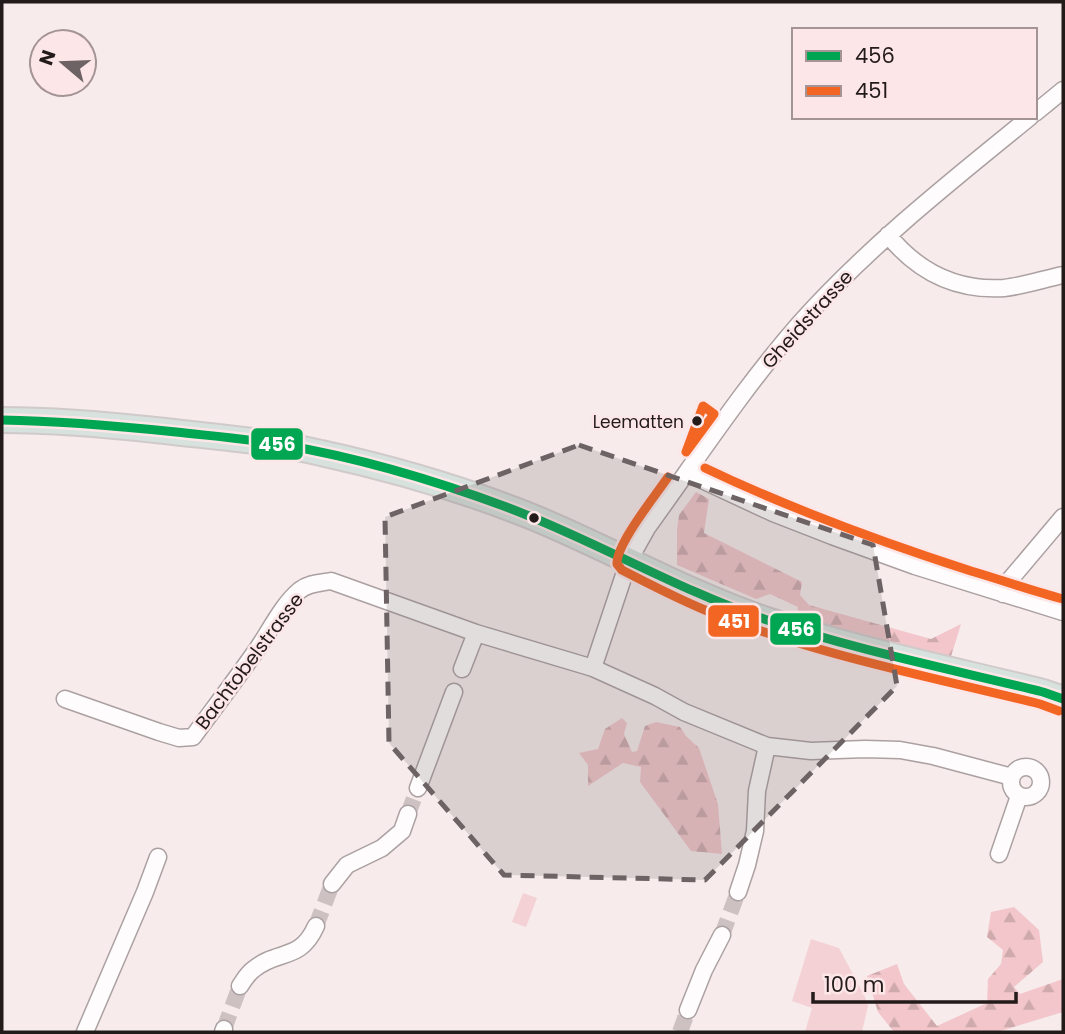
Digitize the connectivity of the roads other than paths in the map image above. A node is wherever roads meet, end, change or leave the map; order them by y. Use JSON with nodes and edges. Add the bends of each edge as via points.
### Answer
{"nodes":[{"id":1,"x":1063,"y":90,"type":"edge"},
{"id":2,"x":1037,"y":111,"type":"edge"},
{"id":3,"x":1028,"y":119,"type":"edge"},
{"id":4,"x":888,"y":235,"type":"junction"},
{"id":5,"x":1063,"y":275,"type":"edge"},
{"id":6,"x":2,"y":421,"type":"edge"},
{"id":7,"x":687,"y":473,"type":"junction"},
{"id":8,"x":1063,"y":517,"type":"edge"},
{"id":9,"x":629,"y":560,"type":"junction"},
{"id":10,"x":1003,"y":594,"type":"junction"},
{"id":11,"x":1063,"y":612,"type":"edge"},
{"id":12,"x":476,"y":633,"type":"junction"},
{"id":13,"x":593,"y":668,"type":"junction"},
{"id":14,"x":462,"y":669,"type":"dead end"},
{"id":15,"x":454,"y":691,"type":"dead end"},
{"id":16,"x":65,"y":699,"type":"dead end"},
{"id":17,"x":1063,"y":699,"type":"edge"},
{"id":18,"x":766,"y":746,"type":"junction"},
{"id":19,"x":1012,"y":777,"type":"junction"},
{"id":20,"x":418,"y":788,"type":"tunnel mouth"},
{"id":21,"x":1019,"y":796,"type":"junction"},
{"id":22,"x":408,"y":814,"type":"tunnel mouth"},
{"id":23,"x":999,"y":854,"type":"dead end"},
{"id":24,"x":158,"y":856,"type":"dead end"},
{"id":25,"x":332,"y":884,"type":"tunnel mouth"},
{"id":26,"x":738,"y":892,"type":"tunnel mouth"},
{"id":27,"x":316,"y":926,"type":"tunnel mouth"},
{"id":28,"x":722,"y":935,"type":"tunnel mouth"},
{"id":29,"x":240,"y":986,"type":"tunnel mouth"},
{"id":30,"x":688,"y":1010,"type":"tunnel mouth"},
{"id":31,"x":85,"y":1032,"type":"edge"}],
"edges":[{"from":1,"to":2,"type":"street"},
{"from":3,"to":4,"type":"street","name":"Gheidstrasse"},
{"from":4,"to":5,"type":"street","via":[[914,262],[953,283],[1006,288]]},
{"from":4,"to":7,"type":"street","name":"Gheidstrasse","via":[[844,276],[763,366]]},
{"from":6,"to":9,"type":"main road","via":[[122,426],[320,452],[466,492]]},
{"from":7,"to":9,"type":"street","name":"Gheidstrasse"},
{"from":7,"to":10,"type":"street","via":[[795,522]]},
{"from":8,"to":10,"type":"street"},
{"from":9,"to":13,"type":"street"},
{"from":9,"to":17,"type":"main road","via":[[765,619]]},
{"from":10,"to":11,"type":"street"},
{"from":12,"to":13,"type":"street","name":"Bachtobelstrasse"},
{"from":12,"to":14,"type":"street"},
{"from":12,"to":16,"type":"street","name":"Bachtobelstrasse","via":[[331,581],[298,592],[193,737],[179,738]]},
{"from":13,"to":18,"type":"street","name":"Bachtobelstrasse"},
{"from":15,"to":20,"type":"street"},
{"from":18,"to":19,"type":"street","name":"Bachtobelstrasse","via":[[811,751],[900,750]]},
{"from":18,"to":26,"type":"street","via":[[755,831]]},
{"from":19,"to":21,"type":"street","via":[[1013,790]]},
{"from":19,"to":21,"type":"street","name":"Bachtobelstrasse","via":[[1019,769],[1028,768],[1039,777],[1034,794]]},
{"from":21,"to":23,"type":"street"},
{"from":22,"to":25,"type":"street","via":[[402,831],[382,848],[347,865]]},
{"from":24,"to":31,"type":"street"},
{"from":27,"to":29,"type":"street","via":[[294,952],[265,961]]},
{"from":28,"to":30,"type":"street"}]}
